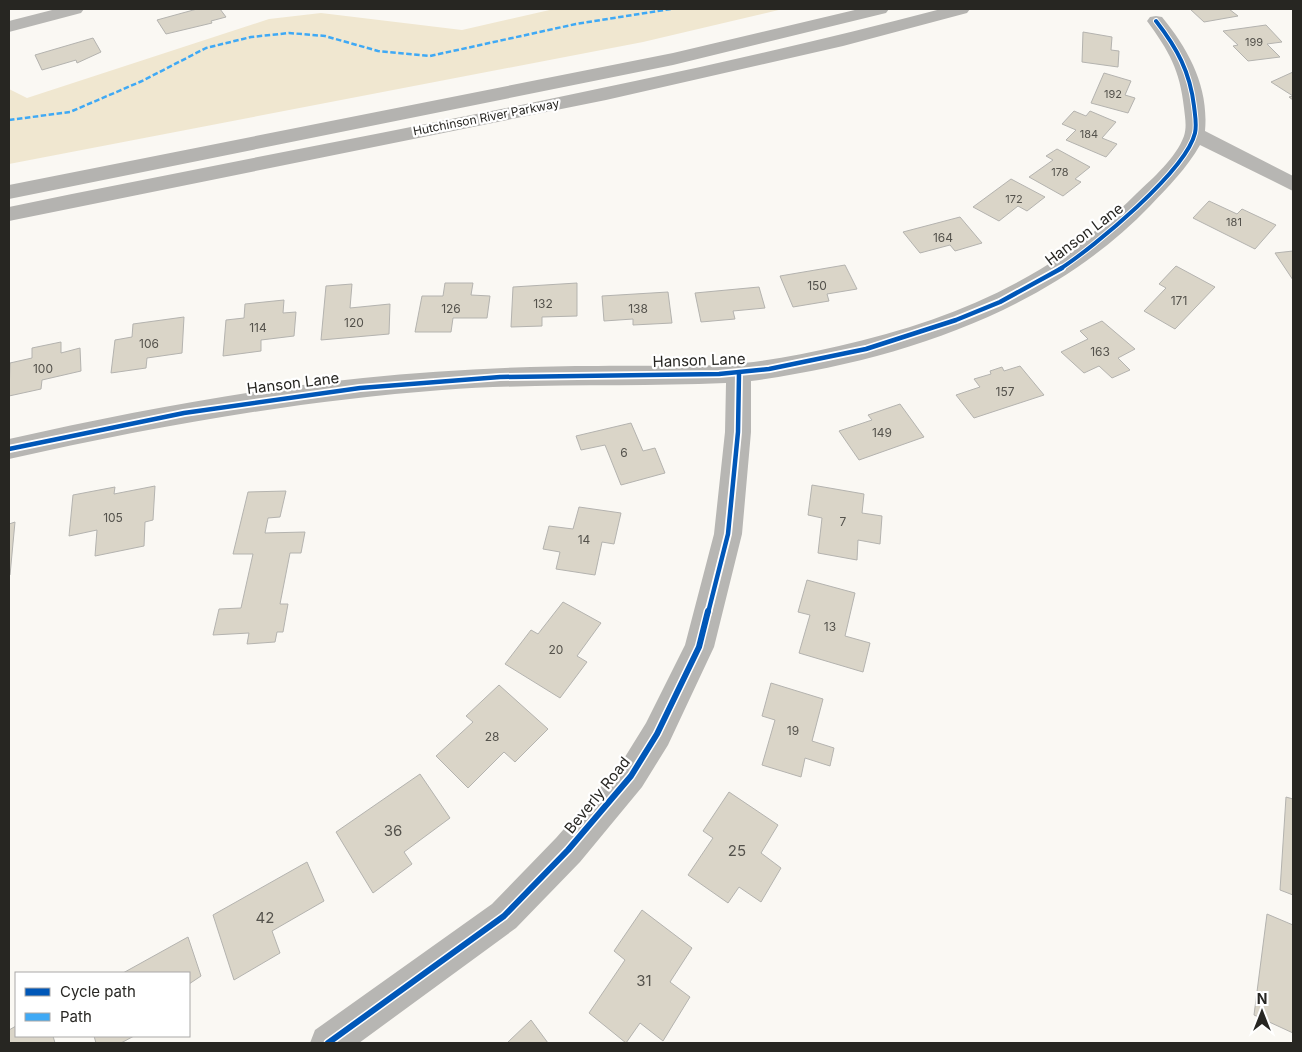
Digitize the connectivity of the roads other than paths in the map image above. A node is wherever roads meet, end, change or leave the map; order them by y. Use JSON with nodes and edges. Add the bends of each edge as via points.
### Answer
{"nodes":[{"id":1,"x":75,"y":9,"type":"edge"},
{"id":2,"x":880,"y":9,"type":"edge"},
{"id":3,"x":961,"y":9,"type":"edge"},
{"id":4,"x":1156,"y":21,"type":"dead end"},
{"id":5,"x":9,"y":27,"type":"edge"},
{"id":6,"x":1195,"y":134,"type":"junction"},
{"id":7,"x":1293,"y":184,"type":"edge"},
{"id":8,"x":9,"y":192,"type":"edge"},
{"id":9,"x":9,"y":214,"type":"edge"},
{"id":10,"x":739,"y":373,"type":"junction"},
{"id":11,"x":9,"y":449,"type":"edge"},
{"id":12,"x":328,"y":1043,"type":"edge"}],
"edges":[{"from":1,"to":5,"type":"street"},
{"from":2,"to":8,"type":"highway","name":"Hutchinson River Parkway","via":[[664,61]]},
{"from":3,"to":9,"type":"highway","name":"Hutchinson River Parkway","via":[[737,67]]},
{"from":4,"to":6,"type":"street","via":[[1188,70],[1194,100]]},
{"from":6,"to":7,"type":"street"},
{"from":6,"to":10,"type":"street","name":"Hanson Lane","via":[[1177,162],[1119,226],[1081,256],[1030,288],[961,318],[895,341],[791,365]]},
{"from":10,"to":11,"type":"street","name":"Hanson Lane","via":[[544,376],[361,387],[218,406]]},
{"from":10,"to":12,"type":"street","name":"Beverly Road","via":[[738,432],[728,534],[699,647],[657,734],[631,776],[568,850],[504,916]]}]}
